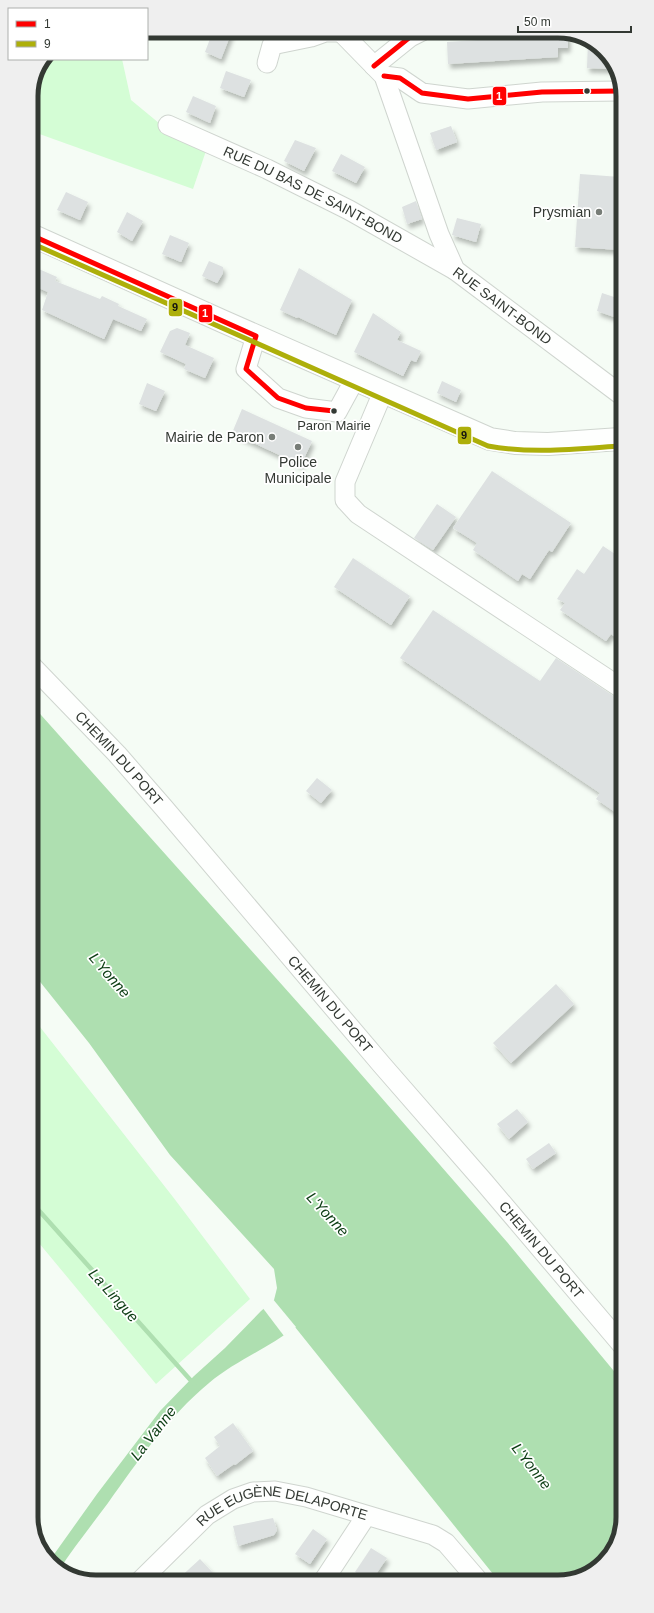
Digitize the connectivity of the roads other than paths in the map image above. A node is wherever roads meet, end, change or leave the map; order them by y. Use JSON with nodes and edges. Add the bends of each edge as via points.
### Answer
{"nodes":[{"id":1,"x":305,"y":38,"type":"edge"},
{"id":2,"x":347,"y":38,"type":"edge"},
{"id":3,"x":409,"y":38,"type":"edge"},
{"id":4,"x":267,"y":63,"type":"dead end"},
{"id":5,"x":379,"y":71,"type":"junction"},
{"id":6,"x":616,"y":91,"type":"edge"},
{"id":7,"x":168,"y":125,"type":"dead end"},
{"id":8,"x":38,"y":238,"type":"edge"},
{"id":9,"x":455,"y":270,"type":"junction"},
{"id":10,"x":256,"y":336,"type":"junction"},
{"id":11,"x":355,"y":379,"type":"junction"},
{"id":12,"x":616,"y":391,"type":"edge"},
{"id":13,"x":383,"y":392,"type":"junction"},
{"id":14,"x":616,"y":439,"type":"edge"},
{"id":15,"x":38,"y":672,"type":"edge"},
{"id":16,"x":616,"y":685,"type":"edge"},
{"id":17,"x":616,"y":1338,"type":"edge"},
{"id":18,"x":366,"y":1516,"type":"junction"},
{"id":19,"x":146,"y":1575,"type":"edge"},
{"id":20,"x":327,"y":1575,"type":"edge"},
{"id":21,"x":474,"y":1575,"type":"edge"}],
"edges":[{"from":1,"to":4,"type":"street","via":[[272,44]]},
{"from":2,"to":5,"type":"street"},
{"from":3,"to":5,"type":"street"},
{"from":5,"to":6,"type":"street","via":[[400,78],[422,93],[468,99],[542,92]]},
{"from":5,"to":9,"type":"street","name":"RUE SAINT-BOND","via":[[439,234]]},
{"from":7,"to":9,"type":"street","name":"RUE DU BAS DE SAINT-BOND","via":[[267,169],[342,207]]},
{"from":8,"to":10,"type":"main road"},
{"from":9,"to":12,"type":"street","name":"RUE SAINT-BOND"},
{"from":10,"to":11,"type":"main road"},
{"from":10,"to":11,"type":"street","via":[[246,369],[278,398],[306,408],[338,412]]},
{"from":11,"to":13,"type":"main road"},
{"from":13,"to":14,"type":"main road","via":[[490,439],[548,444]]},
{"from":13,"to":16,"type":"street","via":[[345,482],[345,500],[358,514]]},
{"from":15,"to":17,"type":"street","name":"CHEMIN DU PORT","via":[[117,754]]},
{"from":18,"to":19,"type":"street","name":"RUE EUGÈNE DELAPORTE","via":[[306,1497],[276,1491],[253,1492],[233,1499],[207,1515]]},
{"from":18,"to":20,"type":"street"},
{"from":18,"to":21,"type":"street","name":"RUE EUGÈNE DELAPORTE","via":[[433,1535],[446,1543]]}]}
